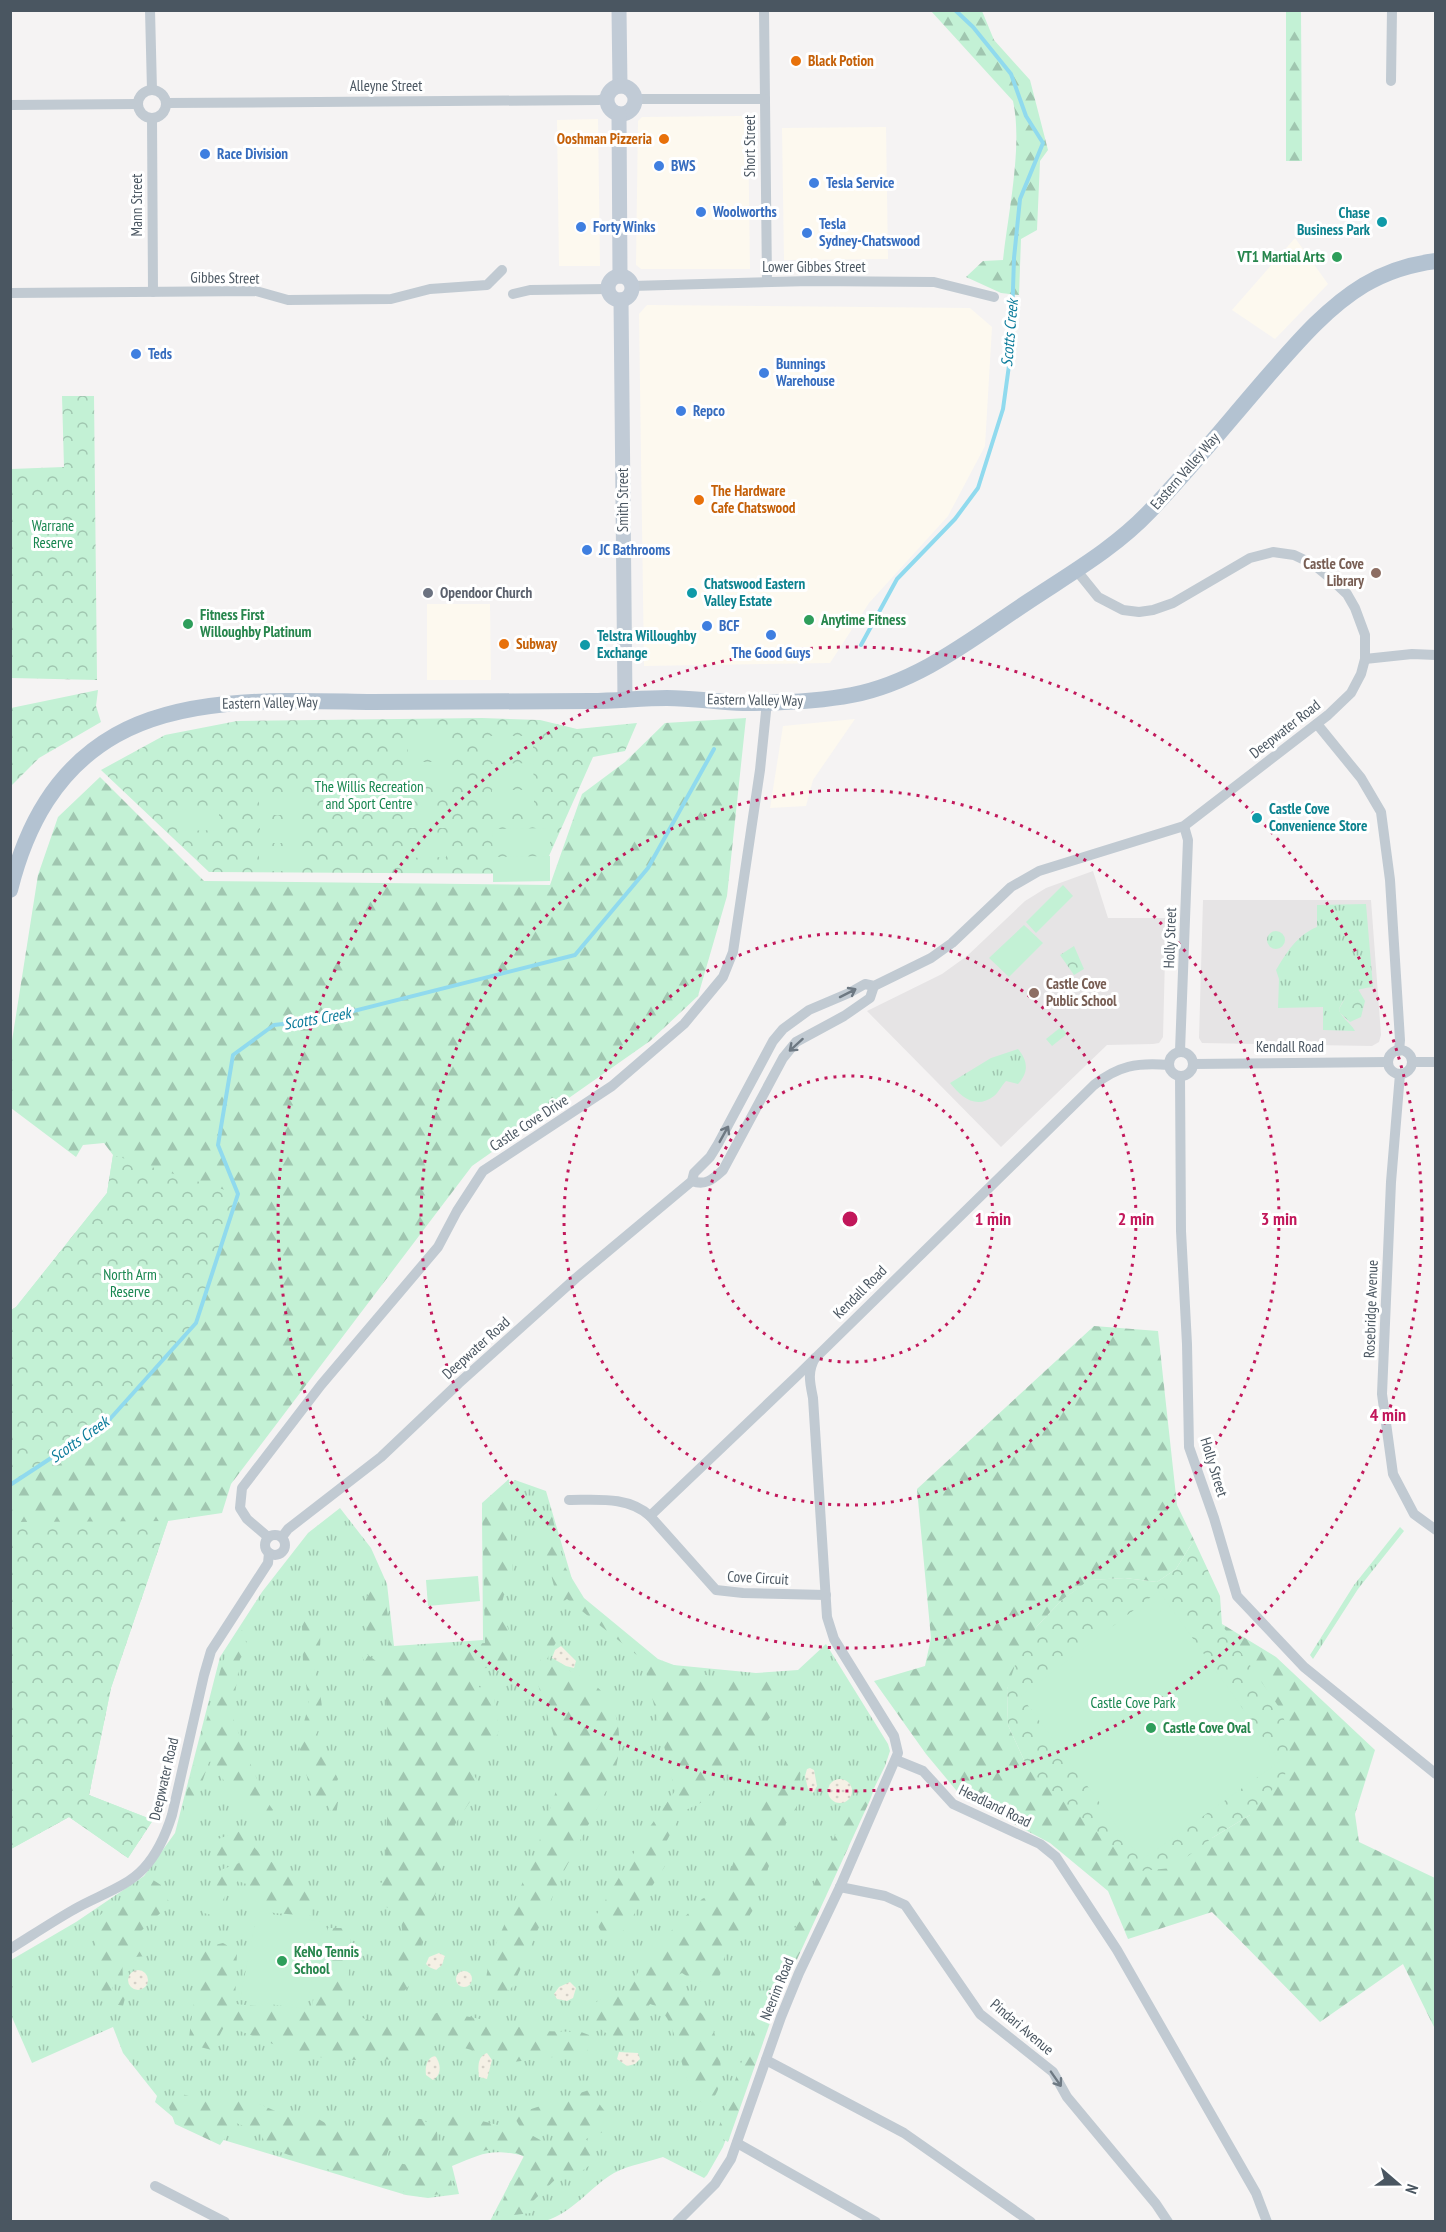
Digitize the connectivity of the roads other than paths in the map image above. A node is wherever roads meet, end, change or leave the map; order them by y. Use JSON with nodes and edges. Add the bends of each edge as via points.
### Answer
{"nodes":[{"id":1,"x":150,"y":10,"type":"edge"},
{"id":2,"x":619,"y":10,"type":"edge"},
{"id":3,"x":764,"y":10,"type":"edge"},
{"id":4,"x":1392,"y":10,"type":"edge"},
{"id":5,"x":1391,"y":81,"type":"dead end"},
{"id":6,"x":620,"y":86,"type":"junction"},
{"id":7,"x":152,"y":90,"type":"junction"},
{"id":8,"x":607,"y":98,"type":"junction"},
{"id":9,"x":634,"y":99,"type":"junction"},
{"id":10,"x":765,"y":99,"type":"junction"},
{"id":11,"x":166,"y":103,"type":"junction"},
{"id":12,"x":138,"y":104,"type":"junction"},
{"id":13,"x":10,"y":105,"type":"edge"},
{"id":14,"x":619,"y":114,"type":"junction"},
{"id":15,"x":152,"y":118,"type":"junction"},
{"id":16,"x":1436,"y":261,"type":"edge"},
{"id":17,"x":502,"y":270,"type":"dead end"},
{"id":18,"x":626,"y":281,"type":"junction"},
{"id":19,"x":767,"y":282,"type":"junction"},
{"id":20,"x":608,"y":289,"type":"junction"},
{"id":21,"x":153,"y":292,"type":"junction"},
{"id":22,"x":10,"y":293,"type":"edge"},
{"id":23,"x":513,"y":294,"type":"dead end"},
{"id":24,"x":994,"y":297,"type":"dead end"},
{"id":25,"x":621,"y":300,"type":"junction"},
{"id":26,"x":1077,"y":571,"type":"junction"},
{"id":27,"x":1436,"y":655,"type":"edge"},
{"id":28,"x":1365,"y":659,"type":"junction"},
{"id":29,"x":625,"y":699,"type":"junction"},
{"id":30,"x":767,"y":702,"type":"junction"},
{"id":31,"x":1317,"y":724,"type":"junction"},
{"id":32,"x":1184,"y":826,"type":"junction"},
{"id":33,"x":10,"y":890,"type":"edge"},
{"id":34,"x":874,"y":986,"type":"junction"},
{"id":35,"x":1180,"y":1051,"type":"junction"},
{"id":36,"x":1399,"y":1051,"type":"junction"},
{"id":37,"x":1388,"y":1062,"type":"junction"},
{"id":38,"x":1412,"y":1062,"type":"junction"},
{"id":39,"x":1436,"y":1062,"type":"edge"},
{"id":40,"x":1193,"y":1064,"type":"junction"},
{"id":41,"x":1169,"y":1065,"type":"junction"},
{"id":42,"x":1400,"y":1074,"type":"junction"},
{"id":43,"x":1180,"y":1076,"type":"junction"},
{"id":44,"x":692,"y":1181,"type":"junction"},
{"id":45,"x":815,"y":1358,"type":"junction"},
{"id":46,"x":570,"y":1500,"type":"dead end"},
{"id":47,"x":650,"y":1516,"type":"junction"},
{"id":48,"x":1436,"y":1530,"type":"edge"},
{"id":49,"x":268,"y":1537,"type":"junction"},
{"id":50,"x":282,"y":1537,"type":"junction"},
{"id":51,"x":269,"y":1553,"type":"junction"},
{"id":52,"x":825,"y":1595,"type":"junction"},
{"id":53,"x":896,"y":1760,"type":"junction"},
{"id":54,"x":1436,"y":1774,"type":"edge"},
{"id":55,"x":840,"y":1887,"type":"junction"},
{"id":56,"x":10,"y":1949,"type":"edge"},
{"id":57,"x":766,"y":2060,"type":"junction"},
{"id":58,"x":737,"y":2143,"type":"junction"},
{"id":59,"x":155,"y":2186,"type":"dead end"},
{"id":60,"x":225,"y":2222,"type":"edge"},
{"id":61,"x":677,"y":2222,"type":"edge"},
{"id":62,"x":876,"y":2222,"type":"edge"},
{"id":63,"x":1031,"y":2222,"type":"edge"},
{"id":64,"x":1168,"y":2222,"type":"edge"},
{"id":65,"x":1267,"y":2222,"type":"edge"}],
"edges":[{"from":1,"to":7,"type":"street"},
{"from":2,"to":6,"type":"street"},
{"from":3,"to":10,"type":"street","name":"Short Street"},
{"from":4,"to":5,"type":"street"},
{"from":6,"to":8,"type":"street","via":[[611,90]]},
{"from":6,"to":9,"type":"street","via":[[631,91]]},
{"from":7,"to":11,"type":"street","via":[[163,95]]},
{"from":7,"to":12,"type":"street","via":[[144,92]]},
{"from":8,"to":11,"type":"street","name":"Alleyne Street"},
{"from":8,"to":14,"type":"street","via":[[609,106]]},
{"from":9,"to":10,"type":"street"},
{"from":9,"to":14,"type":"street","via":[[630,110]]},
{"from":10,"to":19,"type":"street","name":"Short Street"},
{"from":11,"to":15,"type":"street","via":[[164,112]]},
{"from":12,"to":13,"type":"street"},
{"from":12,"to":15,"type":"street","via":[[144,115]]},
{"from":14,"to":18,"type":"street"},
{"from":15,"to":21,"type":"street","name":"Mann Street"},
{"from":16,"to":26,"type":"main road","name":"Eastern Valley Way","via":[[1387,273],[1332,309],[1297,343],[1150,511],[1116,543]]},
{"from":17,"to":21,"type":"street","name":"Gibbes Street","via":[[487,285],[430,289],[391,299],[288,300],[256,291]]},
{"from":18,"to":19,"type":"street","name":"Lower Gibbes Street"},
{"from":18,"to":20,"type":"street","via":[[610,281]]},
{"from":18,"to":25,"type":"street","via":[[628,296]]},
{"from":19,"to":24,"type":"street","name":"Lower Gibbes Street","via":[[934,282]]},
{"from":20,"to":23,"type":"street","via":[[530,290]]},
{"from":20,"to":25,"type":"street"},
{"from":21,"to":22,"type":"street","name":"Gibbes Street"},
{"from":25,"to":29,"type":"street","name":"Smith Street"},
{"from":26,"to":28,"type":"street","name":"Deepwater Road","via":[[1098,597],[1123,610],[1139,612],[1173,603],[1250,558],[1273,552],[1294,555],[1313,564],[1347,594],[1362,622]]},
{"from":26,"to":30,"type":"main road","name":"Eastern Valley Way","via":[[921,671],[891,685],[814,701]]},
{"from":27,"to":28,"type":"street"},
{"from":28,"to":31,"type":"street","name":"Deepwater Road","via":[[1351,693]]},
{"from":29,"to":30,"type":"main road","name":"Eastern Valley Way"},
{"from":29,"to":33,"type":"main road","name":"Eastern Valley Way","via":[[231,703],[158,717],[120,732],[66,774],[37,814]]},
{"from":30,"to":49,"type":"street","name":"Castle Cove Drive","via":[[733,952],[723,978],[684,1024],[612,1086],[483,1171],[438,1247],[321,1384],[242,1488],[240,1508]]},
{"from":31,"to":32,"type":"street","name":"Deepwater Road"},
{"from":31,"to":36,"type":"street","via":[[1361,778],[1381,812],[1390,880]]},
{"from":32,"to":34,"type":"street","name":"Deepwater Road","via":[[1039,871],[1011,887],[931,958]]},
{"from":32,"to":35,"type":"street","name":"Holly Street","via":[[1188,840]]},
{"from":44,"to":34,"type":"street","name":"Deepwater Road","one_way":true,"via":[[718,1144],[783,1029],[809,1011],[865,984]]},
{"from":34,"to":44,"type":"street","name":"Deepwater Road","one_way":true,"via":[[870,998],[796,1042],[783,1058],[723,1170],[712,1180],[700,1184]]},
{"from":35,"to":40,"type":"street","via":[[1191,1056]]},
{"from":35,"to":41,"type":"street","via":[[1173,1054]]},
{"from":36,"to":37,"type":"street"},
{"from":36,"to":38,"type":"street","via":[[1409,1055]]},
{"from":37,"to":40,"type":"street","name":"Kendall Road"},
{"from":37,"to":42,"type":"street"},
{"from":38,"to":39,"type":"street"},
{"from":38,"to":42,"type":"street","via":[[1410,1069]]},
{"from":40,"to":43,"type":"street","via":[[1187,1074]]},
{"from":41,"to":43,"type":"street"},
{"from":41,"to":45,"type":"street","name":"Kendall Road","via":[[1126,1066],[1109,1072]]},
{"from":42,"to":48,"type":"street","name":"Rosebridge Avenue","via":[[1382,1394],[1393,1474],[1414,1514]]},
{"from":43,"to":54,"type":"street","name":"Holly Street","via":[[1188,1447],[1237,1596],[1304,1667]]},
{"from":44,"to":50,"type":"street","name":"Deepwater Road","via":[[576,1278],[381,1457]]},
{"from":45,"to":47,"type":"street","name":"Kendall Road"},
{"from":45,"to":52,"type":"street","via":[[809,1376]]},
{"from":46,"to":47,"type":"street","via":[[627,1503]]},
{"from":47,"to":52,"type":"street","name":"Cove Circuit","via":[[716,1590]]},
{"from":49,"to":50,"type":"street"},
{"from":49,"to":51,"type":"street","via":[[265,1545]]},
{"from":50,"to":51,"type":"street","via":[[283,1551]]},
{"from":51,"to":56,"type":"street","name":"Deepwater Road","via":[[268,1563],[212,1651],[172,1815],[153,1855],[129,1881]]},
{"from":52,"to":53,"type":"street","via":[[830,1628],[894,1736],[898,1747]]},
{"from":53,"to":55,"type":"street","name":"Neerim Road"},
{"from":53,"to":65,"type":"street","name":"Headland Road","via":[[923,1771],[953,1804],[1040,1844],[1056,1857],[1117,1950],[1256,2193]]},
{"from":55,"to":57,"type":"street","name":"Neerim Road","via":[[799,1973]]},
{"from":55,"to":64,"type":"street","name":"Pindari Avenue","one_way":true,"via":[[885,1896],[905,1905],[980,2014],[1053,2072],[1067,2097]]},
{"from":57,"to":58,"type":"street","name":"Neerim Road"},
{"from":57,"to":63,"type":"street","via":[[904,2133]]},
{"from":58,"to":61,"type":"street","name":"Neerim Road","via":[[715,2184]]},
{"from":58,"to":62,"type":"street"},
{"from":59,"to":60,"type":"street"}]}
